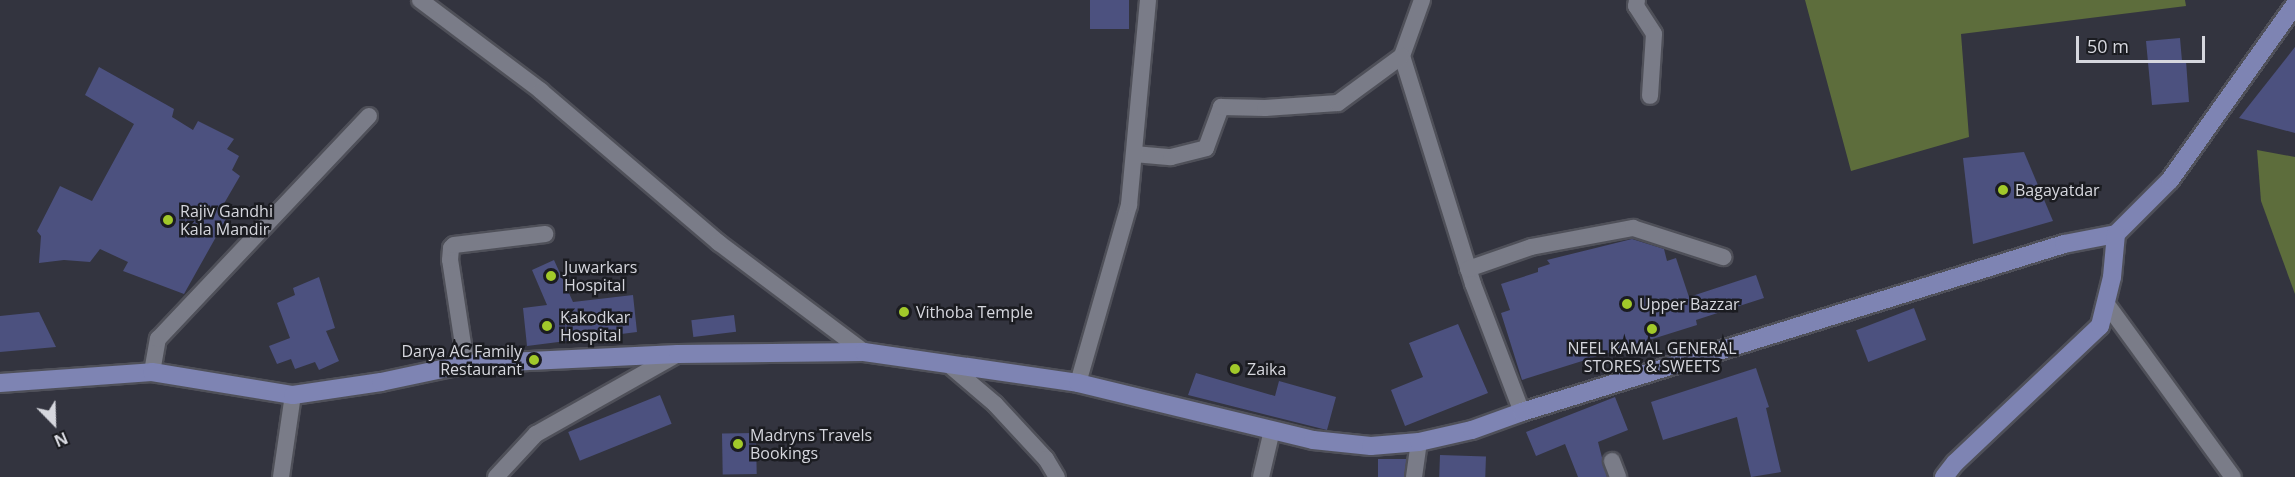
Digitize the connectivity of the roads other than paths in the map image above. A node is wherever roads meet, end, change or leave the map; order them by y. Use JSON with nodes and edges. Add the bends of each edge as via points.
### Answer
{"nodes":[{"id":1,"x":420,"y":0,"type":"edge"},
{"id":2,"x":1148,"y":0,"type":"edge"},
{"id":3,"x":1422,"y":0,"type":"edge"},
{"id":4,"x":1638,"y":0,"type":"edge"},
{"id":5,"x":2295,"y":5,"type":"edge"},
{"id":6,"x":1402,"y":56,"type":"junction"},
{"id":7,"x":1650,"y":96,"type":"dead end"},
{"id":8,"x":369,"y":116,"type":"dead end"},
{"id":9,"x":1134,"y":154,"type":"junction"},
{"id":10,"x":545,"y":234,"type":"dead end"},
{"id":11,"x":2116,"y":234,"type":"junction"},
{"id":12,"x":1723,"y":257,"type":"dead end"},
{"id":13,"x":1468,"y":269,"type":"junction"},
{"id":14,"x":2106,"y":303,"type":"junction"},
{"id":15,"x":864,"y":352,"type":"junction"},
{"id":16,"x":678,"y":354,"type":"junction"},
{"id":17,"x":466,"y":364,"type":"junction"},
{"id":18,"x":948,"y":364,"type":"junction"},
{"id":19,"x":152,"y":372,"type":"junction"},
{"id":20,"x":0,"y":383,"type":"edge"},
{"id":21,"x":1078,"y":383,"type":"junction"},
{"id":22,"x":293,"y":395,"type":"junction"},
{"id":23,"x":1521,"y":412,"type":"junction"},
{"id":24,"x":1272,"y":430,"type":"junction"},
{"id":25,"x":1419,"y":442,"type":"junction"},
{"id":26,"x":281,"y":477,"type":"edge"},
{"id":27,"x":496,"y":477,"type":"edge"},
{"id":28,"x":1057,"y":477,"type":"edge"},
{"id":29,"x":1261,"y":477,"type":"edge"},
{"id":30,"x":1414,"y":477,"type":"edge"},
{"id":31,"x":1944,"y":477,"type":"edge"},
{"id":32,"x":2233,"y":477,"type":"edge"}],
"edges":[{"from":1,"to":15,"type":"street","via":[[541,91],[719,243]]},
{"from":2,"to":9,"type":"street"},
{"from":3,"to":6,"type":"street"},
{"from":4,"to":7,"type":"street","via":[[1636,6],[1654,34]]},
{"from":5,"to":11,"type":"main road","via":[[2170,180]]},
{"from":6,"to":9,"type":"street","via":[[1338,103],[1221,107],[1206,148],[1171,157]]},
{"from":6,"to":13,"type":"street"},
{"from":8,"to":19,"type":"street","via":[[158,339]]},
{"from":9,"to":21,"type":"street","via":[[1129,204]]},
{"from":10,"to":17,"type":"street","via":[[451,248]]},
{"from":11,"to":14,"type":"main road"},
{"from":11,"to":23,"type":"main road","via":[[2064,244]]},
{"from":12,"to":13,"type":"street","via":[[1633,228],[1531,247]]},
{"from":13,"to":23,"type":"street"},
{"from":14,"to":31,"type":"main road","via":[[2100,326]]},
{"from":14,"to":32,"type":"street"},
{"from":15,"to":16,"type":"main road"},
{"from":15,"to":18,"type":"main road"},
{"from":16,"to":17,"type":"main road"},
{"from":16,"to":27,"type":"street","via":[[536,434]]},
{"from":17,"to":22,"type":"main road"},
{"from":18,"to":21,"type":"main road"},
{"from":18,"to":28,"type":"street","via":[[995,404],[1046,459]]},
{"from":19,"to":20,"type":"main road"},
{"from":19,"to":22,"type":"main road"},
{"from":21,"to":24,"type":"main road"},
{"from":22,"to":26,"type":"street"},
{"from":23,"to":25,"type":"main road","via":[[1472,430]]},
{"from":24,"to":25,"type":"main road","via":[[1313,440],[1371,446]]},
{"from":24,"to":29,"type":"street"},
{"from":25,"to":30,"type":"street"}]}
